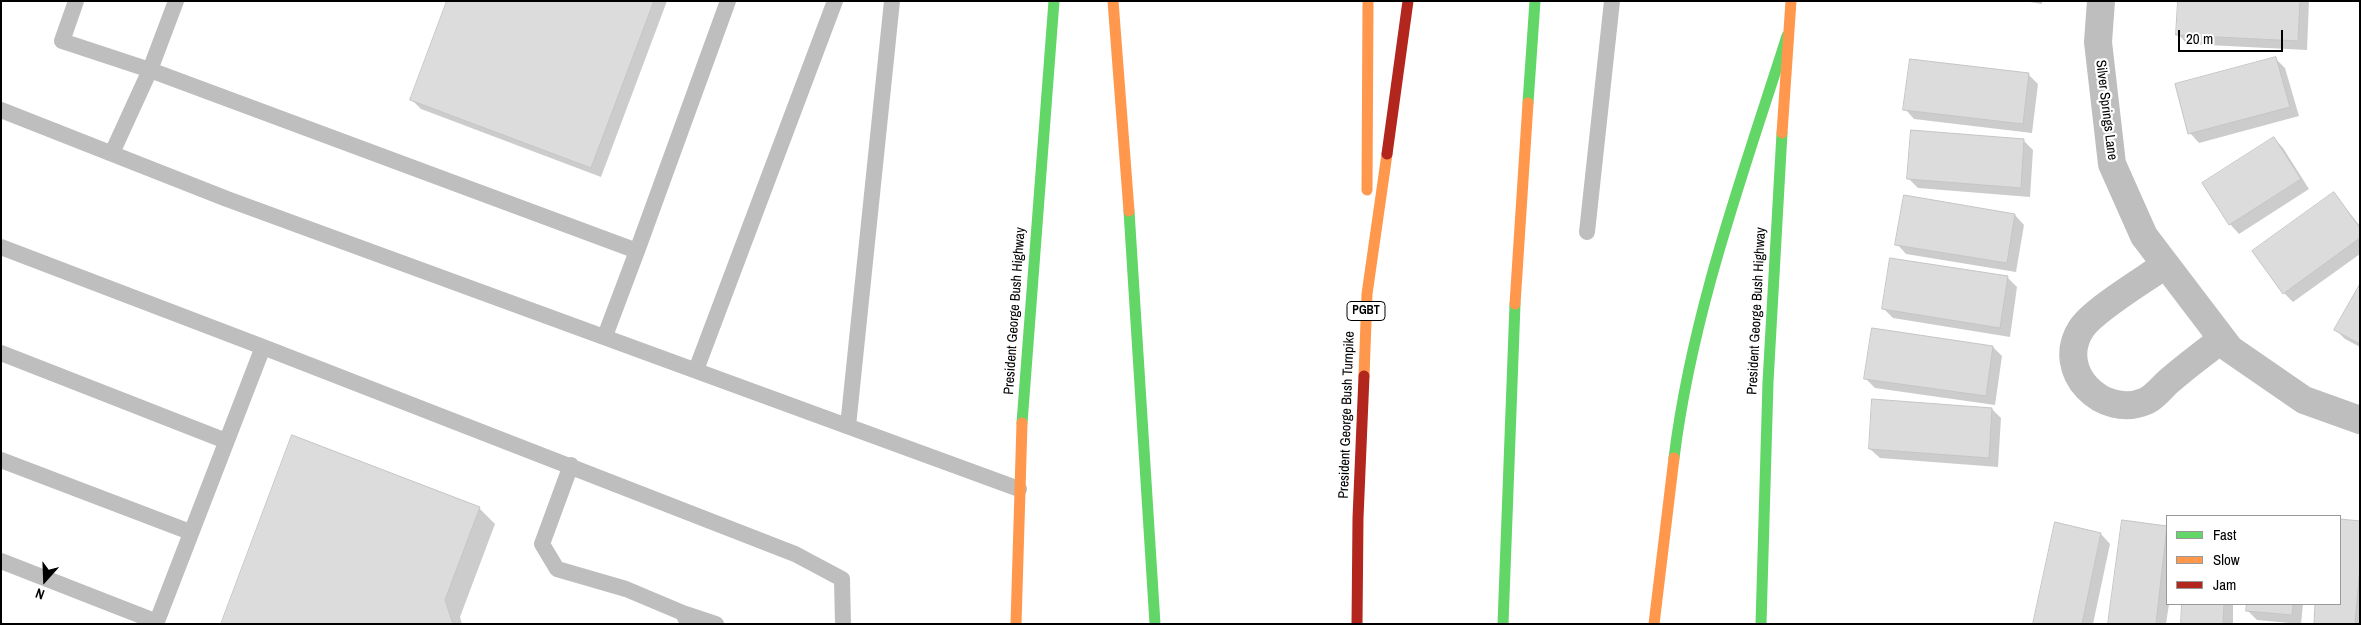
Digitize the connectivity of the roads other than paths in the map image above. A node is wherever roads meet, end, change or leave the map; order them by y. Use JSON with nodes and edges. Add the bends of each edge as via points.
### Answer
{"nodes":[{"id":1,"x":76,"y":1,"type":"edge"},
{"id":2,"x":176,"y":1,"type":"edge"},
{"id":3,"x":728,"y":1,"type":"edge"},
{"id":4,"x":835,"y":1,"type":"edge"},
{"id":5,"x":892,"y":1,"type":"edge"},
{"id":6,"x":1054,"y":1,"type":"edge"},
{"id":7,"x":1113,"y":1,"type":"edge"},
{"id":8,"x":1368,"y":1,"type":"edge"},
{"id":9,"x":1408,"y":1,"type":"edge"},
{"id":10,"x":1534,"y":1,"type":"edge"},
{"id":11,"x":1612,"y":1,"type":"edge"},
{"id":12,"x":1791,"y":1,"type":"edge"},
{"id":13,"x":2101,"y":1,"type":"edge"},
{"id":14,"x":1787,"y":36,"type":"junction"},
{"id":15,"x":150,"y":70,"type":"junction"},
{"id":16,"x":1,"y":110,"type":"edge"},
{"id":17,"x":112,"y":153,"type":"junction"},
{"id":18,"x":1587,"y":232,"type":"dead end"},
{"id":19,"x":1,"y":247,"type":"edge"},
{"id":20,"x":637,"y":250,"type":"junction"},
{"id":21,"x":2165,"y":265,"type":"junction"},
{"id":22,"x":1367,"y":294,"type":"junction"},
{"id":23,"x":605,"y":336,"type":"junction"},
{"id":24,"x":2222,"y":339,"type":"junction"},
{"id":25,"x":264,"y":346,"type":"junction"},
{"id":26,"x":1,"y":353,"type":"edge"},
{"id":27,"x":696,"y":370,"type":"junction"},
{"id":28,"x":2360,"y":420,"type":"edge"},
{"id":29,"x":848,"y":426,"type":"junction"},
{"id":30,"x":226,"y":441,"type":"junction"},
{"id":31,"x":2,"y":461,"type":"edge"},
{"id":32,"x":571,"y":465,"type":"junction"},
{"id":33,"x":1019,"y":489,"type":"junction"},
{"id":34,"x":190,"y":532,"type":"junction"},
{"id":35,"x":1,"y":561,"type":"edge"},
{"id":36,"x":686,"y":618,"type":"edge"},
{"id":37,"x":156,"y":623,"type":"edge"},
{"id":38,"x":716,"y":624,"type":"edge"},
{"id":39,"x":843,"y":624,"type":"edge"},
{"id":40,"x":1016,"y":624,"type":"edge"},
{"id":41,"x":1155,"y":624,"type":"edge"},
{"id":42,"x":1358,"y":624,"type":"edge"},
{"id":43,"x":1503,"y":624,"type":"edge"},
{"id":44,"x":1654,"y":624,"type":"edge"},
{"id":45,"x":1760,"y":624,"type":"edge"}],
"edges":[{"from":1,"to":15,"type":"lane","via":[[62,40]]},
{"from":2,"to":15,"type":"lane"},
{"from":3,"to":20,"type":"lane"},
{"from":4,"to":27,"type":"lane"},
{"from":5,"to":29,"type":"lane"},
{"from":6,"to":33,"type":"main road","name":"President George Bush Highway"},
{"from":7,"to":41,"type":"main road","via":[[1136,297]]},
{"from":8,"to":22,"type":"main road"},
{"from":9,"to":22,"type":"main road","name":"President George Bush Turnpike","number":"PGBT"},
{"from":10,"to":43,"type":"main road","via":[[1513,322]]},
{"from":11,"to":18,"type":"lane"},
{"from":12,"to":14,"type":"main road","name":"President George Bush Highway"},
{"from":13,"to":21,"type":"street","name":"Silver Springs Lane","via":[[2098,42],[2112,164],[2144,236]]},
{"from":14,"to":44,"type":"main road","via":[[1712,272],[1678,426]]},
{"from":14,"to":45,"type":"main road","name":"President George Bush Highway","via":[[1768,382]]},
{"from":15,"to":17,"type":"lane"},
{"from":15,"to":20,"type":"lane"},
{"from":16,"to":17,"type":"lane"},
{"from":17,"to":23,"type":"lane","via":[[227,199]]},
{"from":19,"to":25,"type":"lane"},
{"from":20,"to":23,"type":"lane"},
{"from":21,"to":24,"type":"street","name":"Silver Springs Lane"},
{"from":21,"to":24,"type":"street","via":[[2090,318],[2080,330],[2074,360],[2077,374],[2085,387],[2107,403],[2120,406],[2147,400]]},
{"from":22,"to":42,"type":"main road","name":"President George Bush Turnpike","number":"PGBT","via":[[1358,518]]},
{"from":23,"to":27,"type":"lane"},
{"from":24,"to":28,"type":"street","name":"Silver Springs Lane","via":[[2230,349],[2304,400]]},
{"from":25,"to":30,"type":"lane"},
{"from":25,"to":32,"type":"lane"},
{"from":26,"to":30,"type":"lane"},
{"from":27,"to":29,"type":"lane"},
{"from":29,"to":33,"type":"lane"},
{"from":30,"to":34,"type":"lane"},
{"from":31,"to":34,"type":"lane"},
{"from":32,"to":36,"type":"lane","via":[[542,544],[557,568],[626,588]]},
{"from":32,"to":39,"type":"lane","via":[[795,554],[842,579]]},
{"from":33,"to":40,"type":"main road","name":"President George Bush Highway"},
{"from":34,"to":37,"type":"lane"},
{"from":35,"to":37,"type":"lane"},
{"from":36,"to":38,"type":"lane"}]}
